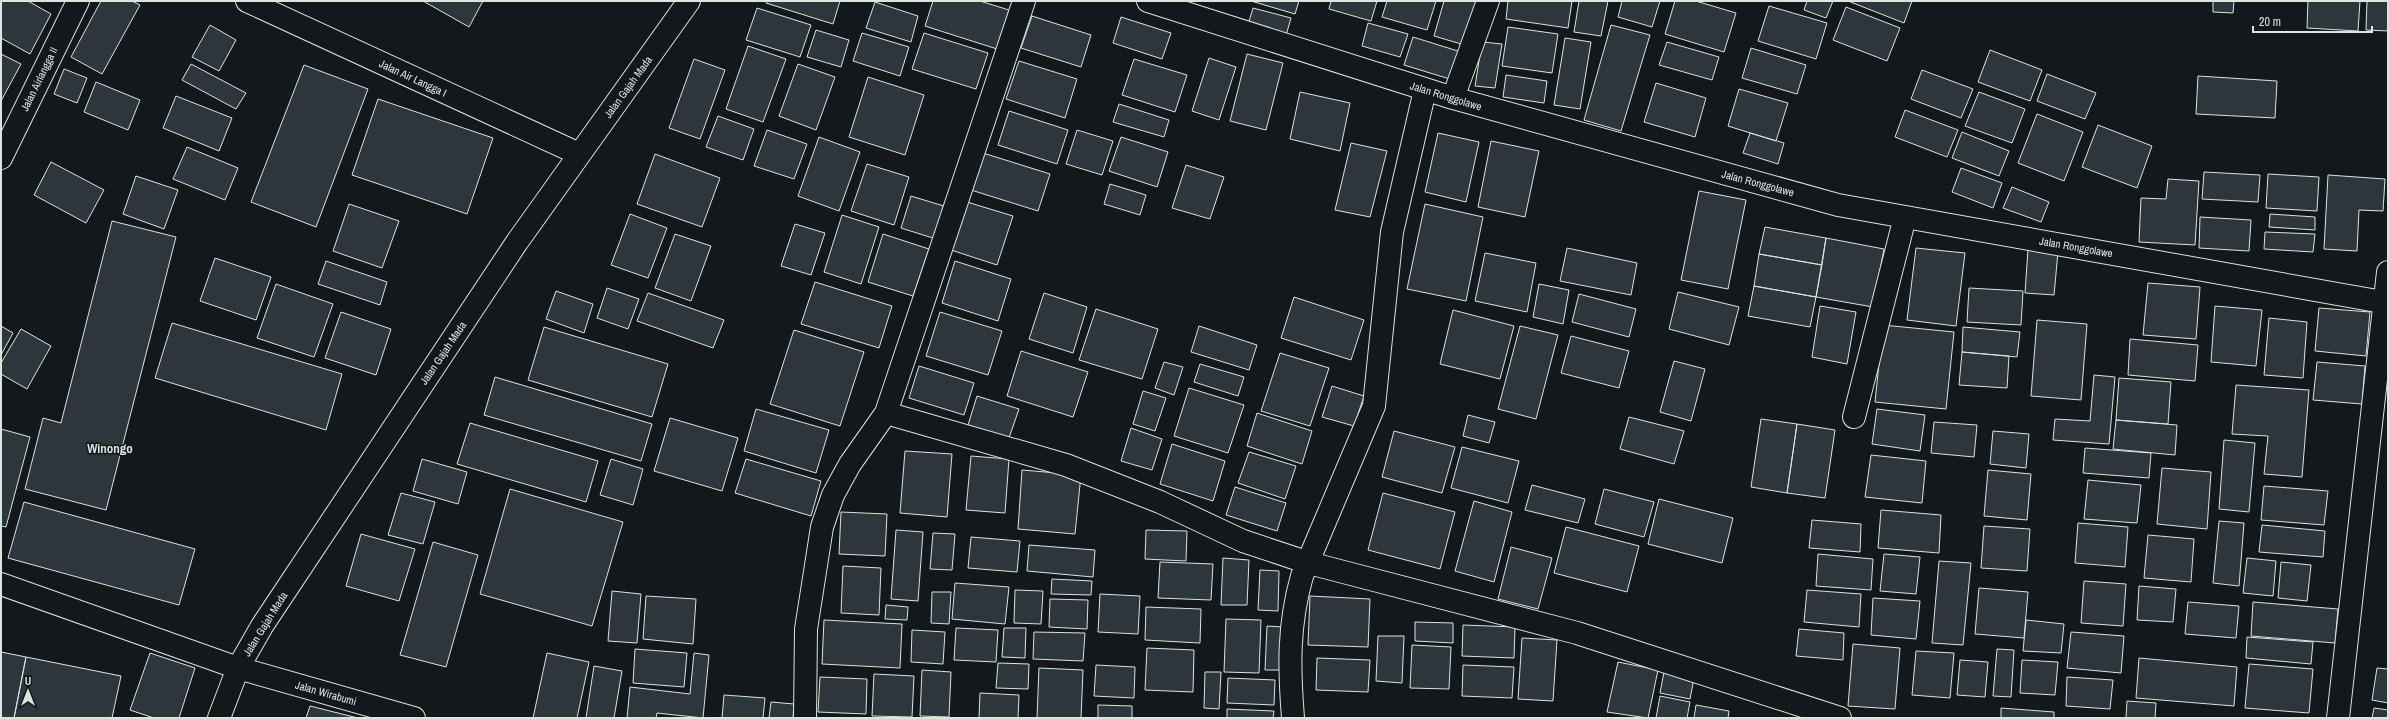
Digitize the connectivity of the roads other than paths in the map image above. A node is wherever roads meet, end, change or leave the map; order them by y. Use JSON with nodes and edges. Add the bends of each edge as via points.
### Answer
{"nodes":[{"id":1,"x":78,"y":1,"type":"edge"},
{"id":2,"x":246,"y":1,"type":"edge"},
{"id":3,"x":689,"y":1,"type":"edge"},
{"id":4,"x":1024,"y":1,"type":"edge"},
{"id":5,"x":1148,"y":1,"type":"edge"},
{"id":6,"x":1488,"y":1,"type":"edge"},
{"id":7,"x":1425,"y":90,"type":"junction"},
{"id":8,"x":1453,"y":98,"type":"junction"},
{"id":9,"x":579,"y":154,"type":"junction"},
{"id":10,"x":1,"y":158,"type":"edge"},
{"id":11,"x":1905,"y":217,"type":"junction"},
{"id":12,"x":2388,"y":272,"type":"edge"},
{"id":13,"x":2386,"y":302,"type":"edge"},
{"id":14,"x":886,"y":413,"type":"junction"},
{"id":15,"x":1854,"y":417,"type":"dead end"},
{"id":16,"x":1309,"y":563,"type":"junction"},
{"id":17,"x":1,"y":584,"type":"edge"},
{"id":18,"x":238,"y":668,"type":"junction"},
{"id":19,"x":219,"y":718,"type":"edge"},
{"id":20,"x":414,"y":718,"type":"edge"},
{"id":21,"x":806,"y":718,"type":"edge"},
{"id":22,"x":1293,"y":718,"type":"edge"},
{"id":23,"x":1840,"y":718,"type":"edge"},
{"id":24,"x":2338,"y":718,"type":"edge"}],
"edges":[{"from":1,"to":10,"type":"street","name":"Jalan Airlangga II"},
{"from":2,"to":9,"type":"street","name":"Jalan Air Langga I"},
{"from":3,"to":9,"type":"street","name":"Jalan Gajah Mada"},
{"from":4,"to":14,"type":"street"},
{"from":5,"to":7,"type":"street","name":"Jalan Ronggolawe"},
{"from":6,"to":8,"type":"street"},
{"from":7,"to":8,"type":"street","name":"Jalan Ronggolawe"},
{"from":7,"to":16,"type":"street","via":[[1392,232],[1374,406]]},
{"from":8,"to":11,"type":"street","name":"Jalan Ronggolawe","via":[[1838,205]]},
{"from":9,"to":18,"type":"street","name":"Jalan Gajah Mada","via":[[517,242],[262,626]]},
{"from":11,"to":13,"type":"street","name":"Jalan Ronggolawe"},
{"from":11,"to":15,"type":"street"},
{"from":12,"to":13,"type":"street"},
{"from":13,"to":24,"type":"street"},
{"from":14,"to":16,"type":"street","via":[[1066,465],[1160,502],[1244,540]]},
{"from":14,"to":21,"type":"street","via":[[850,464],[833,495],[822,527],[806,629]]},
{"from":16,"to":22,"type":"street","via":[[1294,602],[1289,664]]},
{"from":16,"to":23,"type":"street","via":[[1577,633]]},
{"from":17,"to":18,"type":"street","name":"Jalan Wirabumi"},
{"from":18,"to":19,"type":"street","name":"Jalan Gajah Mada"},
{"from":18,"to":20,"type":"street","name":"Jalan Wirabumi"}]}
